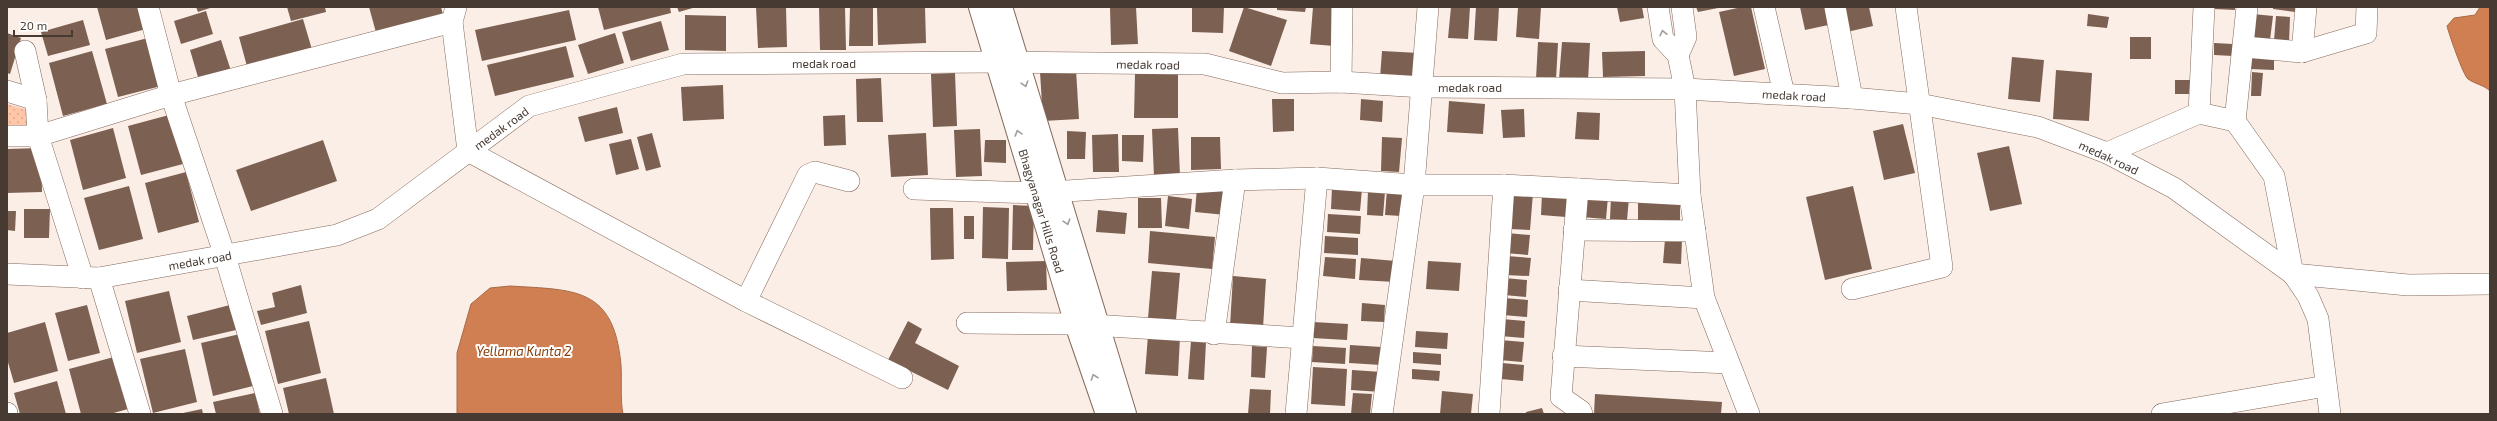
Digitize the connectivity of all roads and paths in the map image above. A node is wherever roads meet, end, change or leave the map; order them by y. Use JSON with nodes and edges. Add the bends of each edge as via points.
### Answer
{"nodes":[{"id":1,"x":148,"y":7,"type":"edge"},
{"id":2,"x":980,"y":7,"type":"edge"},
{"id":3,"x":1001,"y":7,"type":"edge"},
{"id":4,"x":1342,"y":7,"type":"edge"},
{"id":5,"x":1428,"y":7,"type":"edge"},
{"id":6,"x":1658,"y":7,"type":"edge"},
{"id":7,"x":1682,"y":7,"type":"edge"},
{"id":8,"x":1764,"y":7,"type":"edge"},
{"id":9,"x":1835,"y":7,"type":"edge"},
{"id":10,"x":1906,"y":7,"type":"edge"},
{"id":11,"x":2204,"y":7,"type":"edge"},
{"id":12,"x":2247,"y":7,"type":"edge"},
{"id":13,"x":2306,"y":7,"type":"edge"},
{"id":14,"x":2367,"y":7,"type":"edge"},
{"id":15,"x":454,"y":15,"type":"edge"},
{"id":16,"x":2244,"y":47,"type":"junction"},
{"id":17,"x":25,"y":51,"type":"dead end"},
{"id":18,"x":2302,"y":52,"type":"junction"},
{"id":19,"x":1678,"y":55,"type":"junction"},
{"id":20,"x":1008,"y":62,"type":"junction"},
{"id":21,"x":1341,"y":82,"type":"junction"},
{"id":22,"x":1422,"y":87,"type":"junction"},
{"id":23,"x":1685,"y":89,"type":"junction"},
{"id":24,"x":7,"y":91,"type":"edge"},
{"id":25,"x":1784,"y":94,"type":"junction"},
{"id":26,"x":171,"y":95,"type":"junction"},
{"id":27,"x":1852,"y":98,"type":"junction"},
{"id":28,"x":36,"y":100,"type":"junction"},
{"id":29,"x":1919,"y":104,"type":"junction"},
{"id":30,"x":2199,"y":113,"type":"junction"},
{"id":31,"x":2235,"y":121,"type":"junction"},
{"id":32,"x":7,"y":136,"type":"edge"},
{"id":33,"x":38,"y":136,"type":"junction"},
{"id":34,"x":468,"y":151,"type":"junction"},
{"id":35,"x":2115,"y":158,"type":"junction"},
{"id":36,"x":1317,"y":178,"type":"junction"},
{"id":37,"x":1235,"y":180,"type":"junction"},
{"id":38,"x":849,"y":181,"type":"dead end"},
{"id":39,"x":1414,"y":185,"type":"junction"},
{"id":40,"x":1504,"y":185,"type":"junction"},
{"id":41,"x":914,"y":189,"type":"dead end"},
{"id":42,"x":1578,"y":190,"type":"junction"},
{"id":43,"x":1047,"y":192,"type":"junction"},
{"id":44,"x":1690,"y":195,"type":"junction"},
{"id":45,"x":1574,"y":230,"type":"junction"},
{"id":46,"x":1695,"y":231,"type":"junction"},
{"id":47,"x":224,"y":256,"type":"junction"},
{"id":48,"x":7,"y":274,"type":"edge"},
{"id":49,"x":2293,"y":274,"type":"junction"},
{"id":50,"x":91,"y":278,"type":"junction"},
{"id":51,"x":2490,"y":284,"type":"edge"},
{"id":52,"x":1852,"y":289,"type":"dead end"},
{"id":53,"x":1569,"y":290,"type":"junction"},
{"id":54,"x":1704,"y":298,"type":"junction"},
{"id":55,"x":746,"y":301,"type":"junction"},
{"id":56,"x":967,"y":323,"type":"dead end"},
{"id":57,"x":1076,"y":324,"type":"junction"},
{"id":58,"x":1099,"y":326,"type":"junction"},
{"id":59,"x":1214,"y":334,"type":"junction"},
{"id":60,"x":1303,"y":338,"type":"junction"},
{"id":61,"x":1563,"y":356,"type":"junction"},
{"id":62,"x":1729,"y":363,"type":"junction"},
{"id":63,"x":902,"y":378,"type":"dead end"},
{"id":64,"x":2326,"y":386,"type":"junction"},
{"id":65,"x":140,"y":414,"type":"edge"},
{"id":66,"x":272,"y":414,"type":"edge"},
{"id":67,"x":1107,"y":414,"type":"edge"},
{"id":68,"x":1125,"y":414,"type":"edge"},
{"id":69,"x":1296,"y":414,"type":"edge"},
{"id":70,"x":1382,"y":414,"type":"edge"},
{"id":71,"x":1489,"y":414,"type":"edge"},
{"id":72,"x":1582,"y":414,"type":"edge"},
{"id":73,"x":1749,"y":414,"type":"edge"},
{"id":74,"x":2162,"y":414,"type":"edge"},
{"id":75,"x":2330,"y":414,"type":"edge"}],
"edges":[{"from":1,"to":26,"type":"street"},
{"from":2,"to":20,"type":"main road","name":"Bhagyanagar Hills Road"},
{"from":3,"to":20,"type":"main road","name":"Bhagyanagar Hills Road"},
{"from":4,"to":21,"type":"street"},
{"from":5,"to":22,"type":"street"},
{"from":19,"to":6,"type":"street","one_way":true,"via":[[1663,39]]},
{"from":7,"to":19,"type":"street","via":[[1686,37]]},
{"from":8,"to":25,"type":"street"},
{"from":9,"to":27,"type":"street"},
{"from":10,"to":29,"type":"street"},
{"from":11,"to":30,"type":"street"},
{"from":12,"to":16,"type":"street"},
{"from":13,"to":18,"type":"street"},
{"from":14,"to":18,"type":"street","via":[[2366,33]]},
{"from":15,"to":26,"type":"street"},
{"from":15,"to":34,"type":"street"},
{"from":16,"to":18,"type":"street"},
{"from":16,"to":31,"type":"street"},
{"from":17,"to":28,"type":"street"},
{"from":19,"to":23,"type":"street"},
{"from":20,"to":21,"type":"street","name":"medak road","via":[[1205,64],[1282,83]]},
{"from":20,"to":34,"type":"street","name":"medak road","via":[[683,64],[529,106]]},
{"from":20,"to":43,"type":"main road","name":"Bhagyanagar Hills Road"},
{"from":21,"to":22,"type":"street","name":"medak road"},
{"from":22,"to":23,"type":"street","name":"medak road"},
{"from":22,"to":39,"type":"street"},
{"from":23,"to":25,"type":"street","name":"medak road"},
{"from":23,"to":44,"type":"street"},
{"from":24,"to":28,"type":"street"},
{"from":25,"to":27,"type":"street","name":"medak road"},
{"from":26,"to":33,"type":"street"},
{"from":26,"to":47,"type":"street"},
{"from":27,"to":29,"type":"street","name":"medak road"},
{"from":28,"to":33,"type":"street"},
{"from":29,"to":35,"type":"street","name":"medak road","via":[[2038,127]]},
{"from":29,"to":52,"type":"street","via":[[1942,267]]},
{"from":30,"to":31,"type":"street"},
{"from":30,"to":35,"type":"street"},
{"from":31,"to":49,"type":"street","via":[[2274,176]]},
{"from":32,"to":33,"type":"street"},
{"from":33,"to":50,"type":"street"},
{"from":34,"to":47,"type":"street","name":"medak road","via":[[378,218],[337,234]]},
{"from":34,"to":55,"type":"street"},
{"from":35,"to":49,"type":"street","name":"medak road","via":[[2174,188]]},
{"from":36,"to":37,"type":"street"},
{"from":36,"to":39,"type":"street"},
{"from":36,"to":60,"type":"street"},
{"from":37,"to":43,"type":"street"},
{"from":37,"to":59,"type":"street"},
{"from":38,"to":55,"type":"street","via":[[815,172],[808,175]]},
{"from":39,"to":40,"type":"street"},
{"from":39,"to":70,"type":"street"},
{"from":40,"to":42,"type":"street"},
{"from":40,"to":71,"type":"street"},
{"from":41,"to":43,"type":"street"},
{"from":42,"to":44,"type":"street"},
{"from":42,"to":45,"type":"street"},
{"from":43,"to":57,"type":"main road","name":"Bhagyanagar Hills Road"},
{"from":43,"to":58,"type":"main road","name":"Bhagyanagar Hills Road","one_way":true},
{"from":44,"to":46,"type":"street"},
{"from":45,"to":46,"type":"street"},
{"from":45,"to":53,"type":"street"},
{"from":46,"to":54,"type":"street"},
{"from":47,"to":50,"type":"street","name":"medak road"},
{"from":47,"to":66,"type":"street"},
{"from":48,"to":50,"type":"street","name":"medak road"},
{"from":49,"to":51,"type":"street","via":[[2408,284]]},
{"from":49,"to":64,"type":"street","via":[[2308,296],[2318,319]]},
{"from":50,"to":65,"type":"street"},
{"from":53,"to":54,"type":"street"},
{"from":53,"to":61,"type":"street"},
{"from":54,"to":62,"type":"street"},
{"from":55,"to":63,"type":"street"},
{"from":56,"to":57,"type":"street"},
{"from":57,"to":58,"type":"street"},
{"from":67,"to":57,"type":"main road","name":"Bhagyanagar Hills Road","one_way":true},
{"from":58,"to":59,"type":"street"},
{"from":58,"to":68,"type":"main road","name":"Bhagyanagar Hills Road"},
{"from":59,"to":60,"type":"street"},
{"from":60,"to":69,"type":"street"},
{"from":61,"to":62,"type":"street"},
{"from":61,"to":72,"type":"street","via":[[1561,397]]},
{"from":62,"to":73,"type":"street"},
{"from":64,"to":74,"type":"street"},
{"from":64,"to":75,"type":"street"}]}
